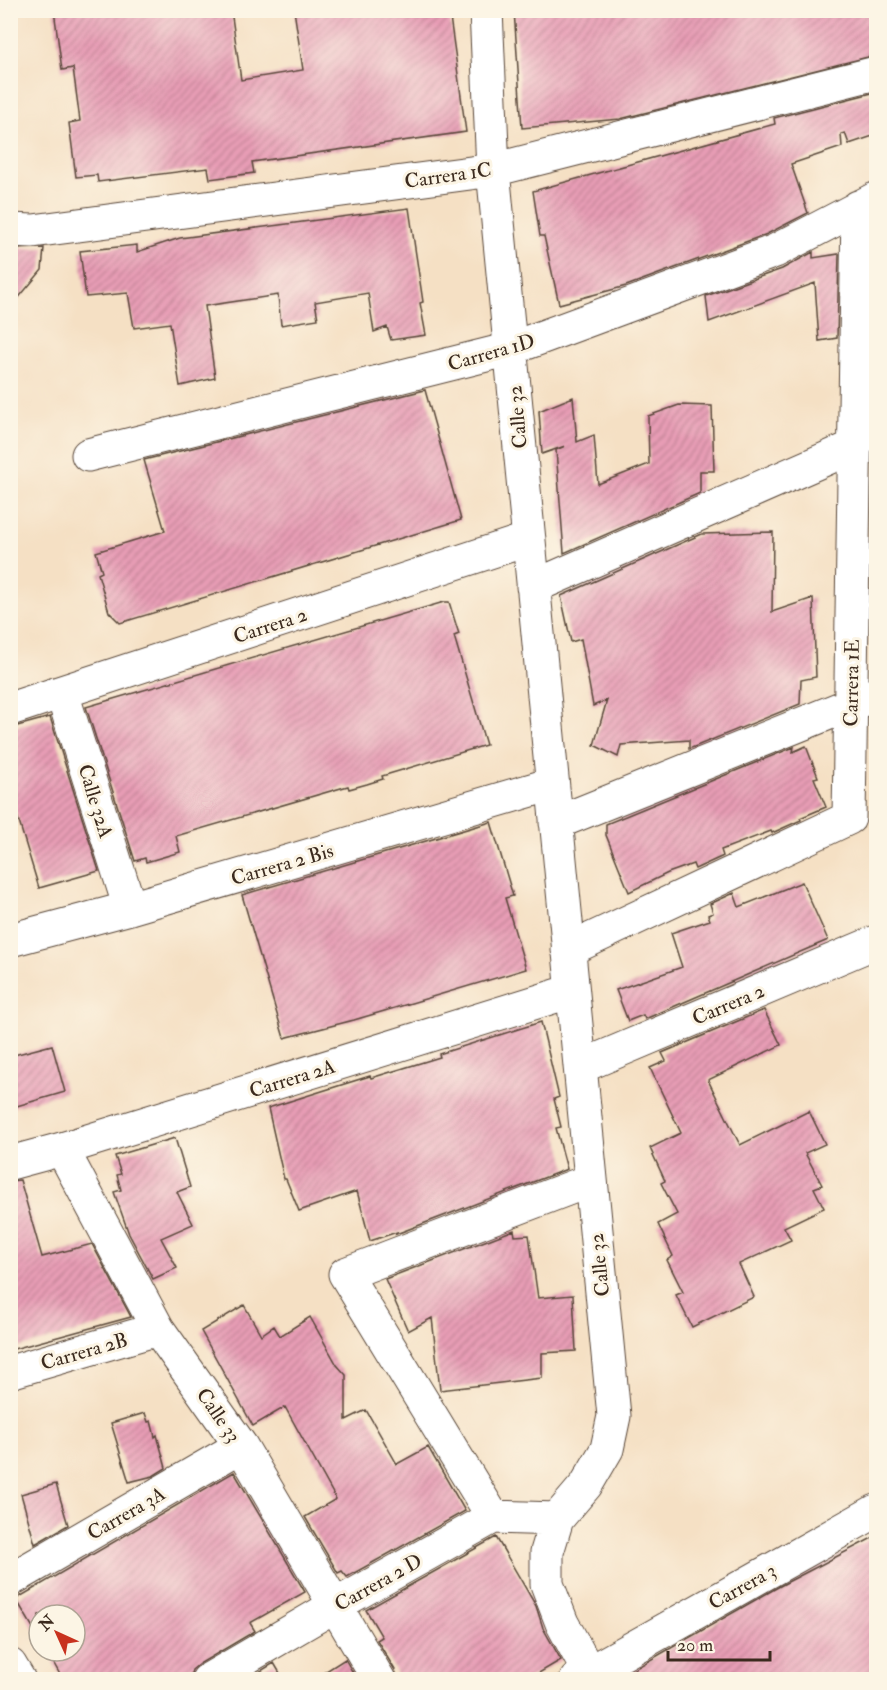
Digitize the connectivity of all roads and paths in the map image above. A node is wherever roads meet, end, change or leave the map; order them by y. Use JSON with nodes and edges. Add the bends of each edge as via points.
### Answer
{"nodes":[{"id":1,"x":486,"y":10,"type":"edge"},
{"id":2,"x":876,"y":73,"type":"edge"},
{"id":3,"x":493,"y":170,"type":"junction"},
{"id":4,"x":867,"y":203,"type":"edge"},
{"id":5,"x":10,"y":230,"type":"edge"},
{"id":6,"x":510,"y":349,"type":"junction"},
{"id":7,"x":855,"y":446,"type":"junction"},
{"id":8,"x":88,"y":455,"type":"dead end"},
{"id":9,"x":529,"y":539,"type":"junction"},
{"id":10,"x":533,"y":587,"type":"junction"},
{"id":11,"x":62,"y":693,"type":"junction"},
{"id":12,"x":864,"y":700,"type":"edge"},
{"id":13,"x":10,"y":709,"type":"edge"},
{"id":14,"x":552,"y":784,"type":"junction"},
{"id":15,"x":556,"y":823,"type":"junction"},
{"id":16,"x":130,"y":908,"type":"junction"},
{"id":17,"x":10,"y":940,"type":"edge"},
{"id":18,"x":876,"y":942,"type":"edge"},
{"id":19,"x":568,"y":950,"type":"junction"},
{"id":20,"x":572,"y":992,"type":"junction"},
{"id":21,"x":580,"y":1067,"type":"junction"},
{"id":22,"x":62,"y":1149,"type":"junction"},
{"id":23,"x":10,"y":1163,"type":"edge"},
{"id":24,"x":591,"y":1180,"type":"junction"},
{"id":25,"x":158,"y":1329,"type":"junction"},
{"id":26,"x":10,"y":1372,"type":"edge"},
{"id":27,"x":241,"y":1446,"type":"junction"},
{"id":28,"x":876,"y":1511,"type":"edge"},
{"id":29,"x":493,"y":1517,"type":"junction"},
{"id":30,"x":557,"y":1519,"type":"junction"},
{"id":31,"x":10,"y":1580,"type":"edge"},
{"id":32,"x":336,"y":1605,"type":"junction"},
{"id":33,"x":10,"y":1665,"type":"edge"},
{"id":34,"x":586,"y":1677,"type":"edge"},
{"id":35,"x":19,"y":1680,"type":"edge"},
{"id":36,"x":208,"y":1680,"type":"edge"},
{"id":37,"x":379,"y":1680,"type":"edge"}],
"edges":[{"from":1,"to":3,"type":"street","name":"Calle 32"},
{"from":2,"to":3,"type":"street","name":"Carrera 1C"},
{"from":3,"to":5,"type":"street","name":"Carrera 1C","via":[[33,231]]},
{"from":3,"to":6,"type":"street","name":"Calle 32"},
{"from":4,"to":6,"type":"street","name":"Carrera 1D","via":[[775,251]]},
{"from":4,"to":7,"type":"street","name":"Carrera 1E"},
{"from":6,"to":8,"type":"street","name":"Carrera 1D"},
{"from":6,"to":9,"type":"street","name":"Calle 32"},
{"from":7,"to":10,"type":"street"},
{"from":7,"to":12,"type":"street","name":"Carrera 1E"},
{"from":9,"to":10,"type":"street","name":"Calle 32"},
{"from":9,"to":11,"type":"street","name":"Carrera 2"},
{"from":10,"to":14,"type":"street","name":"Calle 32"},
{"from":11,"to":13,"type":"street","name":"Carrera 2"},
{"from":11,"to":16,"type":"street","name":"Calle 32A"},
{"from":12,"to":15,"type":"street"},
{"from":12,"to":19,"type":"street","name":"Carrera 1E","via":[[849,818]]},
{"from":14,"to":15,"type":"street","name":"Calle 32"},
{"from":14,"to":16,"type":"street","name":"Carrera 2 Bis"},
{"from":15,"to":19,"type":"street","name":"Calle 32"},
{"from":16,"to":17,"type":"street","name":"Carrera 2 Bis"},
{"from":18,"to":21,"type":"street","name":"Carrera 2"},
{"from":19,"to":20,"type":"street","name":"Calle 32"},
{"from":20,"to":21,"type":"street","name":"Calle 32"},
{"from":20,"to":22,"type":"street","name":"Carrera 2A"},
{"from":21,"to":24,"type":"street","name":"Calle 32"},
{"from":22,"to":23,"type":"street","name":"Carrera 2A"},
{"from":22,"to":25,"type":"street","name":"Calle 33"},
{"from":24,"to":29,"type":"street","via":[[345,1274]]},
{"from":24,"to":30,"type":"street","name":"Calle 32","via":[[614,1416],[607,1449],[586,1485]]},
{"from":25,"to":26,"type":"street","name":"Carrera 2B"},
{"from":25,"to":27,"type":"street","name":"Calle 33"},
{"from":27,"to":31,"type":"street","name":"Carrera 3A"},
{"from":27,"to":32,"type":"street","name":"Calle 33"},
{"from":28,"to":34,"type":"street","name":"Carrera 3"},
{"from":29,"to":30,"type":"street"},
{"from":29,"to":32,"type":"street","name":"Carrera 2 D"},
{"from":30,"to":34,"type":"street","name":"Calle 32","via":[[547,1552],[547,1584]]},
{"from":32,"to":36,"type":"street","name":"Carrera 2 D"},
{"from":32,"to":37,"type":"street","name":"Calle 33"},
{"from":33,"to":35,"type":"street"}]}
